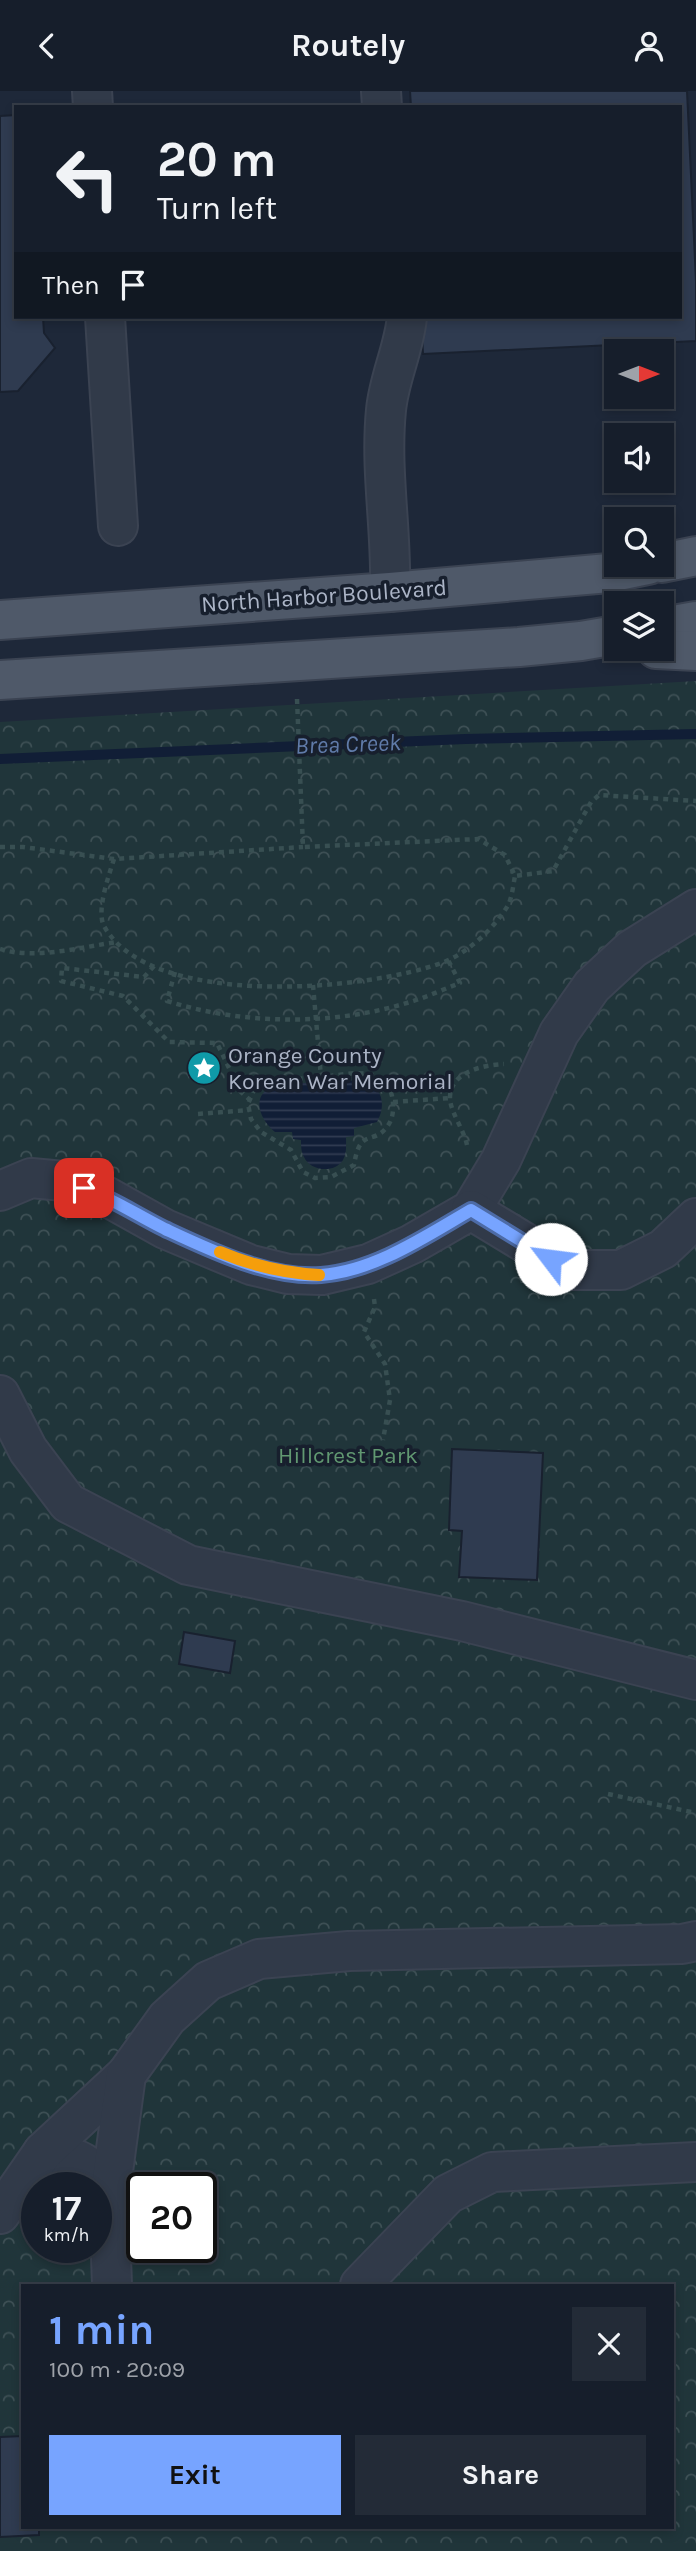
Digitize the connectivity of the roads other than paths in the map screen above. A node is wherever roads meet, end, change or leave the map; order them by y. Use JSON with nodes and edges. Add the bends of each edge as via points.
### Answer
{"nodes":[{"id":1,"x":105,"y":319,"type":"edge"},
{"id":2,"x":407,"y":319,"type":"edge"},
{"id":3,"x":118,"y":526,"type":"dead end"},
{"id":4,"x":696,"y":556,"type":"edge"},
{"id":5,"x":674,"y":561,"type":"edge"},
{"id":6,"x":604,"y":573,"type":"edge"},
{"id":7,"x":390,"y":592,"type":"junction"},
{"id":8,"x":0,"y":620,"type":"edge"},
{"id":9,"x":696,"y":621,"type":"edge"},
{"id":10,"x":674,"y":625,"type":"edge"},
{"id":11,"x":604,"y":640,"type":"edge"},
{"id":12,"x":674,"y":650,"type":"edge"},
{"id":13,"x":696,"y":651,"type":"edge"},
{"id":14,"x":0,"y":680,"type":"edge"},
{"id":15,"x":696,"y":909,"type":"edge"},
{"id":16,"x":0,"y":1191,"type":"edge"},
{"id":17,"x":480,"y":1196,"type":"junction"},
{"id":18,"x":696,"y":1218,"type":"edge"},
{"id":19,"x":0,"y":1395,"type":"edge"},
{"id":20,"x":696,"y":1680,"type":"edge"},
{"id":21,"x":696,"y":1941,"type":"edge"},
{"id":22,"x":127,"y":2075,"type":"junction"},
{"id":23,"x":43,"y":2152,"type":"junction"},
{"id":24,"x":696,"y":2162,"type":"edge"},
{"id":25,"x":94,"y":2172,"type":"edge"},
{"id":26,"x":112,"y":2174,"type":"edge"},
{"id":27,"x":0,"y":2214,"type":"edge"},
{"id":28,"x":111,"y":2263,"type":"edge"},
{"id":29,"x":112,"y":2284,"type":"edge"},
{"id":30,"x":361,"y":2284,"type":"edge"}],
"edges":[{"from":1,"to":3,"type":"lane"},
{"from":2,"to":7,"type":"lane","via":[[386,409],[383,459]]},
{"from":4,"to":5,"type":"main road"},
{"from":6,"to":7,"type":"main road","name":"North Harbor Boulevard"},
{"from":7,"to":8,"type":"main road","name":"North Harbor Boulevard"},
{"from":9,"to":10,"type":"main road"},
{"from":11,"to":14,"type":"main road"},
{"from":12,"to":13,"type":"main road"},
{"from":15,"to":17,"type":"lane","via":[[632,949],[592,986],[559,1033]]},
{"from":16,"to":17,"type":"lane","via":[[31,1178],[64,1181],[104,1195],[165,1229],[251,1265],[322,1275],[368,1264],[412,1244]]},
{"from":17,"to":18,"type":"lane","via":[[570,1270],[621,1270],[663,1249]]},
{"from":19,"to":20,"type":"lane","via":[[28,1450],[68,1503],[188,1565],[462,1621]]},
{"from":21,"to":22,"type":"lane","via":[[349,1951],[259,1959],[208,1981],[167,2018]]},
{"from":22,"to":23,"type":"lane"},
{"from":22,"to":26,"type":"lane"},
{"from":23,"to":25,"type":"lane","via":[[79,2158]]},
{"from":23,"to":27,"type":"lane"},
{"from":24,"to":30,"type":"lane","via":[[492,2172],[448,2194]]},
{"from":28,"to":29,"type":"lane"}]}
